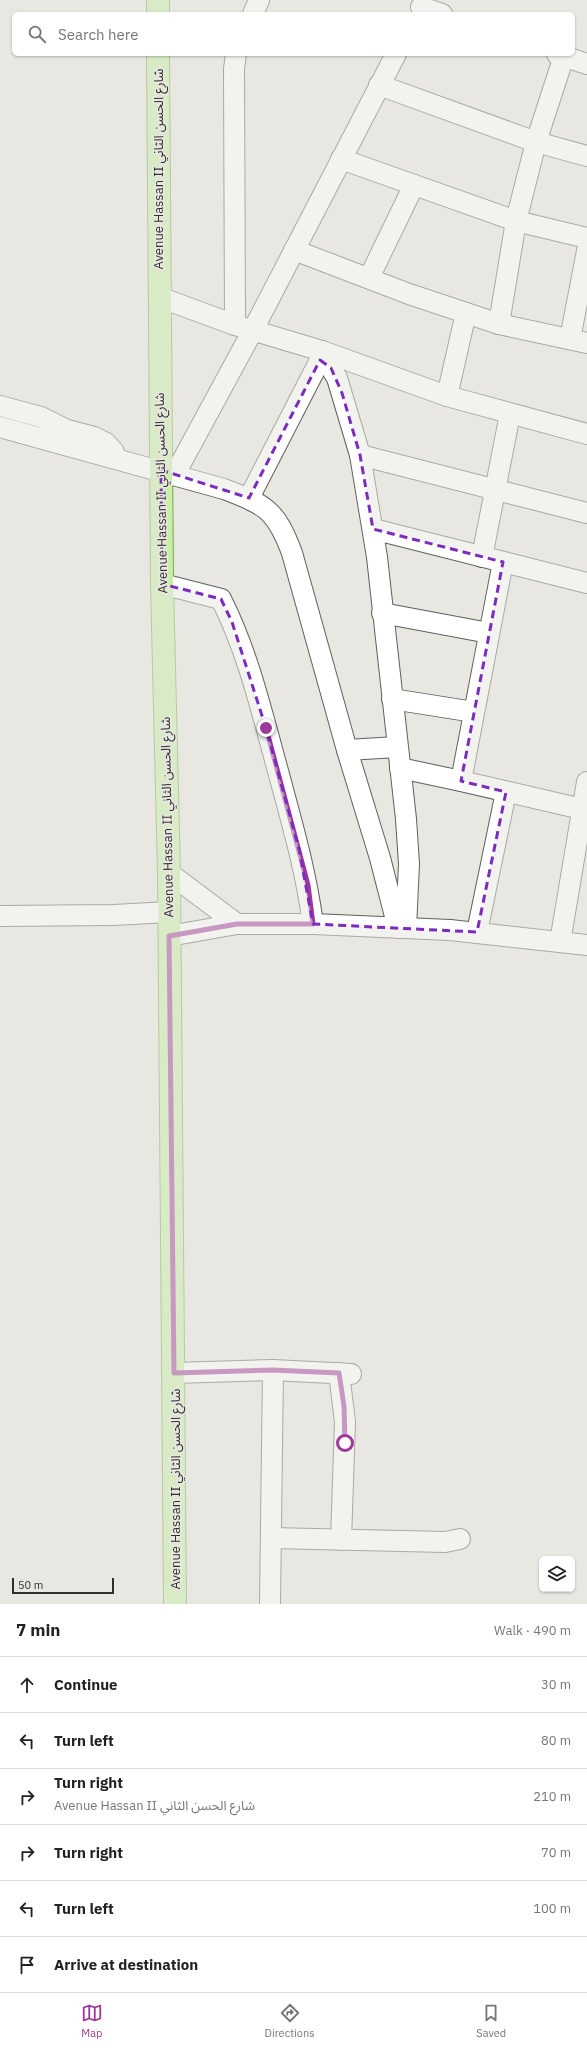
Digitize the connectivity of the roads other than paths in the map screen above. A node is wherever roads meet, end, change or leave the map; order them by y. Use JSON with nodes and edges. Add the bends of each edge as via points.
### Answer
{"nodes":[{"id":1,"x":158,"y":0,"type":"edge"},
{"id":2,"x":259,"y":0,"type":"edge"},
{"id":3,"x":421,"y":7,"type":"edge"},
{"id":4,"x":158,"y":12,"type":"edge"},
{"id":5,"x":254,"y":12,"type":"edge"},
{"id":6,"x":436,"y":12,"type":"edge"},
{"id":7,"x":158,"y":56,"type":"edge"},
{"id":8,"x":236,"y":56,"type":"edge"},
{"id":9,"x":395,"y":56,"type":"edge"},
{"id":10,"x":560,"y":56,"type":"edge"},
{"id":11,"x":563,"y":56,"type":"edge"},
{"id":12,"x":587,"y":64,"type":"edge"},
{"id":13,"x":379,"y":85,"type":"junction"},
{"id":14,"x":536,"y":142,"type":"junction"},
{"id":15,"x":587,"y":156,"type":"edge"},
{"id":16,"x":341,"y":159,"type":"junction"},
{"id":17,"x":414,"y":185,"type":"junction"},
{"id":18,"x":516,"y":221,"type":"junction"},
{"id":19,"x":587,"y":238,"type":"edge"},
{"id":20,"x":294,"y":250,"type":"junction"},
{"id":21,"x":587,"y":251,"type":"edge"},
{"id":22,"x":369,"y":278,"type":"junction"},
{"id":23,"x":159,"y":297,"type":"junction"},
{"id":24,"x":466,"y":313,"type":"junction"},
{"id":25,"x":499,"y":324,"type":"junction"},
{"id":26,"x":244,"y":328,"type":"junction"},
{"id":27,"x":578,"y":341,"type":"edge"},
{"id":28,"x":321,"y":356,"type":"junction"},
{"id":29,"x":447,"y":396,"type":"junction"},
{"id":30,"x":0,"y":406,"type":"edge"},
{"id":31,"x":510,"y":414,"type":"junction"},
{"id":32,"x":0,"y":421,"type":"edge"},
{"id":33,"x":0,"y":427,"type":"edge"},
{"id":34,"x":587,"y":434,"type":"edge"},
{"id":35,"x":0,"y":436,"type":"edge"},
{"id":36,"x":114,"y":452,"type":"junction"},
{"id":37,"x":360,"y":455,"type":"junction"},
{"id":38,"x":139,"y":466,"type":"junction"},
{"id":39,"x":168,"y":472,"type":"junction"},
{"id":40,"x":495,"y":489,"type":"junction"},
{"id":41,"x":249,"y":498,"type":"junction"},
{"id":42,"x":587,"y":513,"type":"edge"},
{"id":43,"x":373,"y":529,"type":"junction"},
{"id":44,"x":482,"y":557,"type":"junction"},
{"id":45,"x":503,"y":562,"type":"junction"},
{"id":46,"x":587,"y":583,"type":"edge"},
{"id":47,"x":162,"y":584,"type":"junction"},
{"id":48,"x":382,"y":613,"type":"junction"},
{"id":49,"x":489,"y":633,"type":"junction"},
{"id":50,"x":392,"y":699,"type":"junction"},
{"id":51,"x":474,"y":712,"type":"junction"},
{"id":52,"x":398,"y":747,"type":"junction"},
{"id":53,"x":347,"y":750,"type":"junction"},
{"id":54,"x":400,"y":768,"type":"junction"},
{"id":55,"x":461,"y":781,"type":"junction"},
{"id":56,"x":587,"y":782,"type":"edge"},
{"id":57,"x":506,"y":792,"type":"junction"},
{"id":58,"x":582,"y":810,"type":"junction"},
{"id":59,"x":169,"y":873,"type":"junction"},
{"id":60,"x":169,"y":912,"type":"junction"},
{"id":61,"x":0,"y":916,"type":"edge"},
{"id":62,"x":237,"y":924,"type":"junction"},
{"id":63,"x":313,"y":924,"type":"junction"},
{"id":64,"x":402,"y":928,"type":"junction"},
{"id":65,"x":477,"y":932,"type":"junction"},
{"id":66,"x":169,"y":936,"type":"junction"},
{"id":67,"x":560,"y":942,"type":"junction"},
{"id":68,"x":587,"y":945,"type":"edge"},
{"id":69,"x":273,"y":1370,"type":"junction"},
{"id":70,"x":174,"y":1373,"type":"junction"},
{"id":71,"x":271,"y":1538,"type":"junction"},
{"id":72,"x":460,"y":1539,"type":"dead end"},
{"id":73,"x":341,"y":1540,"type":"junction"},
{"id":74,"x":175,"y":1604,"type":"edge"},
{"id":75,"x":270,"y":1604,"type":"edge"}],
"edges":[{"from":1,"to":4,"type":"main road"},
{"from":2,"to":5,"type":"street"},
{"from":3,"to":6,"type":"street"},
{"from":7,"to":23,"type":"main road","name":"Avenue Hassan II شارع الحسن الثاني"},
{"from":8,"to":26,"type":"street","via":[[234,68]]},
{"from":9,"to":13,"type":"street"},
{"from":10,"to":14,"type":"street"},
{"from":11,"to":12,"type":"street"},
{"from":13,"to":14,"type":"street"},
{"from":13,"to":16,"type":"street"},
{"from":14,"to":15,"type":"street"},
{"from":14,"to":18,"type":"street"},
{"from":16,"to":17,"type":"street"},
{"from":16,"to":20,"type":"street"},
{"from":17,"to":18,"type":"street"},
{"from":17,"to":22,"type":"street"},
{"from":18,"to":19,"type":"street"},
{"from":18,"to":25,"type":"street"},
{"from":20,"to":22,"type":"street"},
{"from":20,"to":26,"type":"street"},
{"from":21,"to":27,"type":"street"},
{"from":22,"to":24,"type":"street"},
{"from":23,"to":26,"type":"street"},
{"from":23,"to":39,"type":"main road","name":"Avenue Hassan II شارع الحسن الثاني"},
{"from":24,"to":25,"type":"street"},
{"from":24,"to":29,"type":"street"},
{"from":25,"to":27,"type":"street"},
{"from":26,"to":28,"type":"street"},
{"from":26,"to":39,"type":"street"},
{"from":28,"to":29,"type":"street"},
{"from":28,"to":37,"type":"street","via":[[337,378]]},
{"from":28,"to":41,"type":"street"},
{"from":29,"to":31,"type":"street"},
{"from":30,"to":36,"type":"street","via":[[100,440]]},
{"from":31,"to":34,"type":"street"},
{"from":31,"to":40,"type":"street"},
{"from":32,"to":36,"type":"street"},
{"from":33,"to":38,"type":"street"},
{"from":35,"to":38,"type":"street","via":[[122,470],[132,471]]},
{"from":36,"to":39,"type":"street","via":[[143,459]]},
{"from":37,"to":40,"type":"street"},
{"from":37,"to":43,"type":"street"},
{"from":38,"to":39,"type":"street"},
{"from":39,"to":41,"type":"street"},
{"from":39,"to":47,"type":"main road","name":"Avenue Hassan II شارع الحسن الثاني"},
{"from":40,"to":42,"type":"street"},
{"from":40,"to":44,"type":"street"},
{"from":41,"to":53,"type":"street","via":[[269,510],[283,528]]},
{"from":43,"to":44,"type":"street"},
{"from":43,"to":48,"type":"street"},
{"from":44,"to":45,"type":"street"},
{"from":45,"to":46,"type":"street"},
{"from":45,"to":49,"type":"street"},
{"from":47,"to":59,"type":"main road","name":"Avenue Hassan II شارع الحسن الثاني"},
{"from":47,"to":63,"type":"street","via":[[220,599],[232,622],[266,728],[299,849],[308,885]]},
{"from":48,"to":49,"type":"street"},
{"from":48,"to":50,"type":"street"},
{"from":49,"to":51,"type":"street"},
{"from":50,"to":51,"type":"street"},
{"from":50,"to":52,"type":"street"},
{"from":51,"to":55,"type":"street"},
{"from":52,"to":53,"type":"street"},
{"from":52,"to":54,"type":"street"},
{"from":53,"to":64,"type":"street"},
{"from":54,"to":55,"type":"street"},
{"from":54,"to":64,"type":"street","via":[[409,864]]},
{"from":55,"to":57,"type":"street"},
{"from":56,"to":58,"type":"street"},
{"from":57,"to":58,"type":"street"},
{"from":57,"to":65,"type":"street"},
{"from":58,"to":67,"type":"street"},
{"from":59,"to":60,"type":"main road","name":"Avenue Hassan II شارع الحسن الثاني"},
{"from":59,"to":62,"type":"street"},
{"from":60,"to":61,"type":"street"},
{"from":60,"to":66,"type":"main road","name":"Avenue Hassan II شارع الحسن الثاني"},
{"from":62,"to":63,"type":"street"},
{"from":62,"to":66,"type":"street"},
{"from":63,"to":64,"type":"street"},
{"from":64,"to":65,"type":"street"},
{"from":65,"to":67,"type":"street"},
{"from":66,"to":70,"type":"main road","name":"Avenue Hassan II شارع الحسن الثاني"},
{"from":67,"to":68,"type":"street"},
{"from":69,"to":70,"type":"street"},
{"from":69,"to":71,"type":"street"},
{"from":69,"to":73,"type":"street","via":[[345,1373]]},
{"from":70,"to":74,"type":"main road","name":"Avenue Hassan II شارع الحسن الثاني"},
{"from":71,"to":73,"type":"street"},
{"from":71,"to":75,"type":"street"},
{"from":72,"to":73,"type":"street","via":[[445,1542]]}]}
